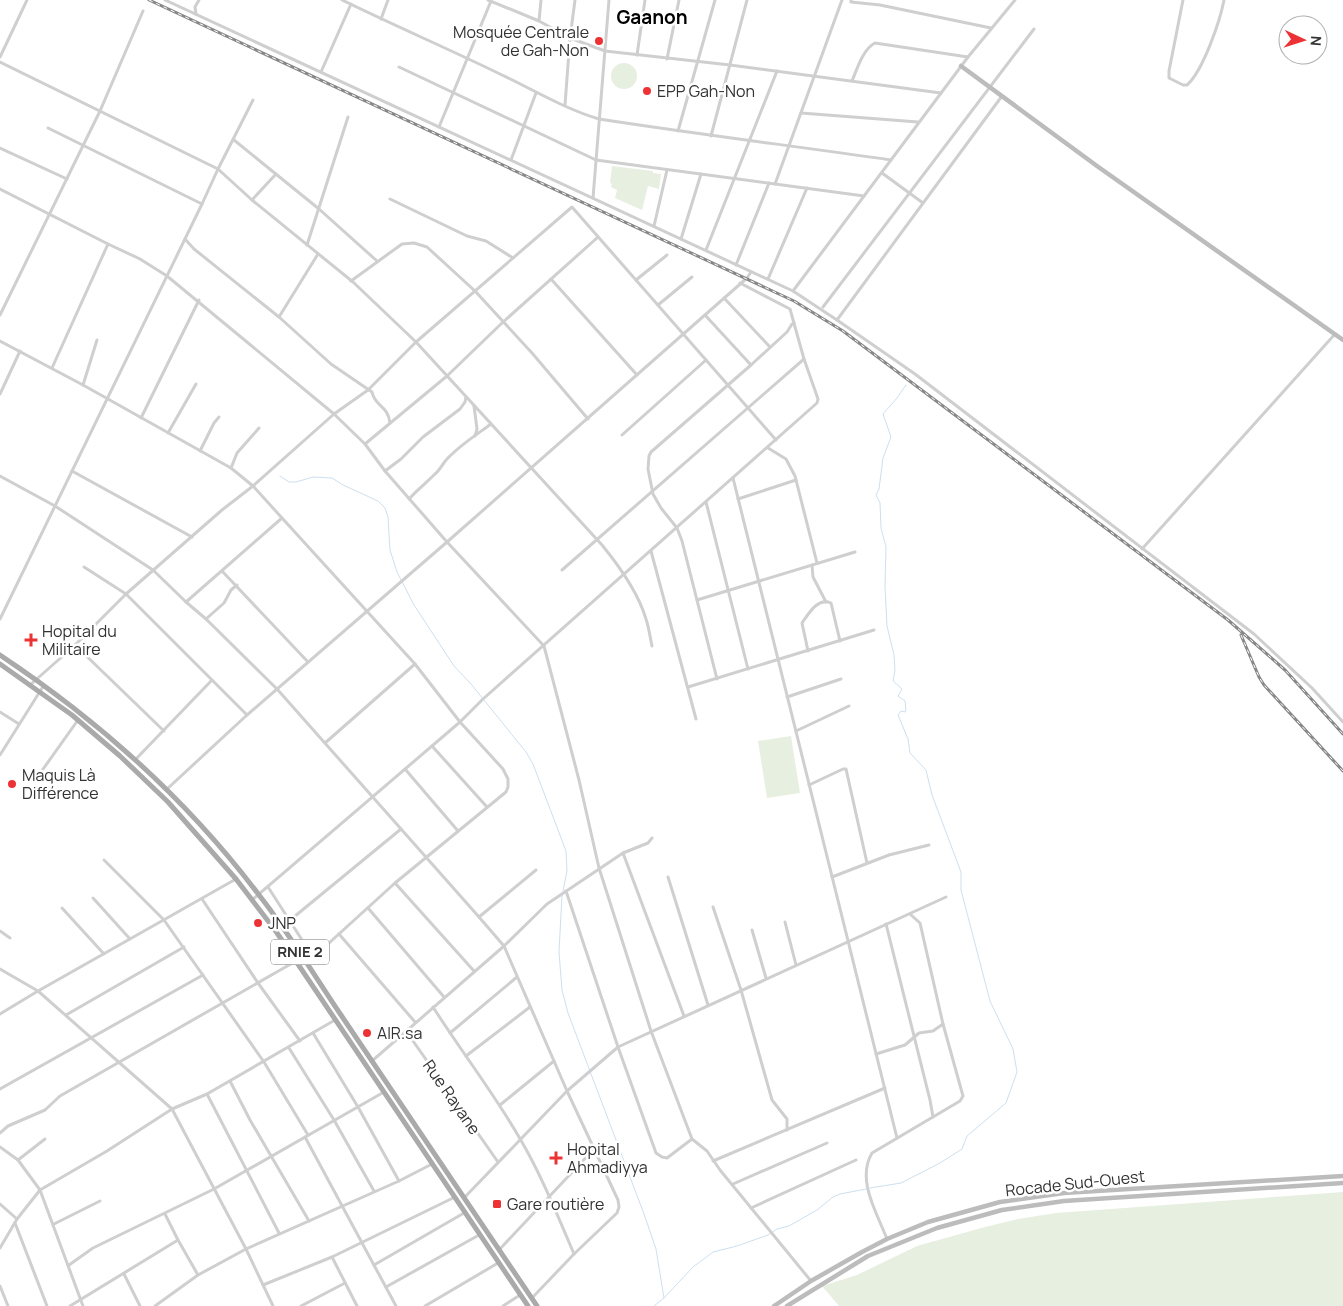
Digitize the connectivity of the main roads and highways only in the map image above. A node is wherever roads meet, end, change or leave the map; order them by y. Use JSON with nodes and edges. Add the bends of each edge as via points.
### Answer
{"nodes":[{"id":1,"x":962,"y":66,"type":"road end"},
{"id":2,"x":1343,"y":340,"type":"edge"},
{"id":3,"x":0,"y":654,"type":"edge"},
{"id":4,"x":0,"y":664,"type":"edge"},
{"id":5,"x":1343,"y":1176,"type":"edge"},
{"id":6,"x":1343,"y":1183,"type":"edge"},
{"id":7,"x":528,"y":1306,"type":"edge"},
{"id":8,"x":537,"y":1306,"type":"edge"},
{"id":9,"x":774,"y":1306,"type":"edge"},
{"id":10,"x":787,"y":1306,"type":"edge"}],
"edges":[{"from":1,"to":2,"type":"main road"},
{"from":3,"to":8,"type":"main road","number":"RNIE 2","via":[[44,684],[135,760],[214,841],[259,894]]},
{"from":4,"to":7,"type":"main road","number":"RNIE 2","via":[[78,720],[120,756],[168,802],[236,878],[296,961]]},
{"from":5,"to":9,"type":"main road","name":"Rocade Sud-Ouest","via":[[1047,1194],[975,1208],[887,1239],[812,1280]]},
{"from":6,"to":10,"type":"main road","name":"Rocade Sud-Ouest","via":[[1064,1201],[1002,1210],[937,1228],[868,1256]]}]}
